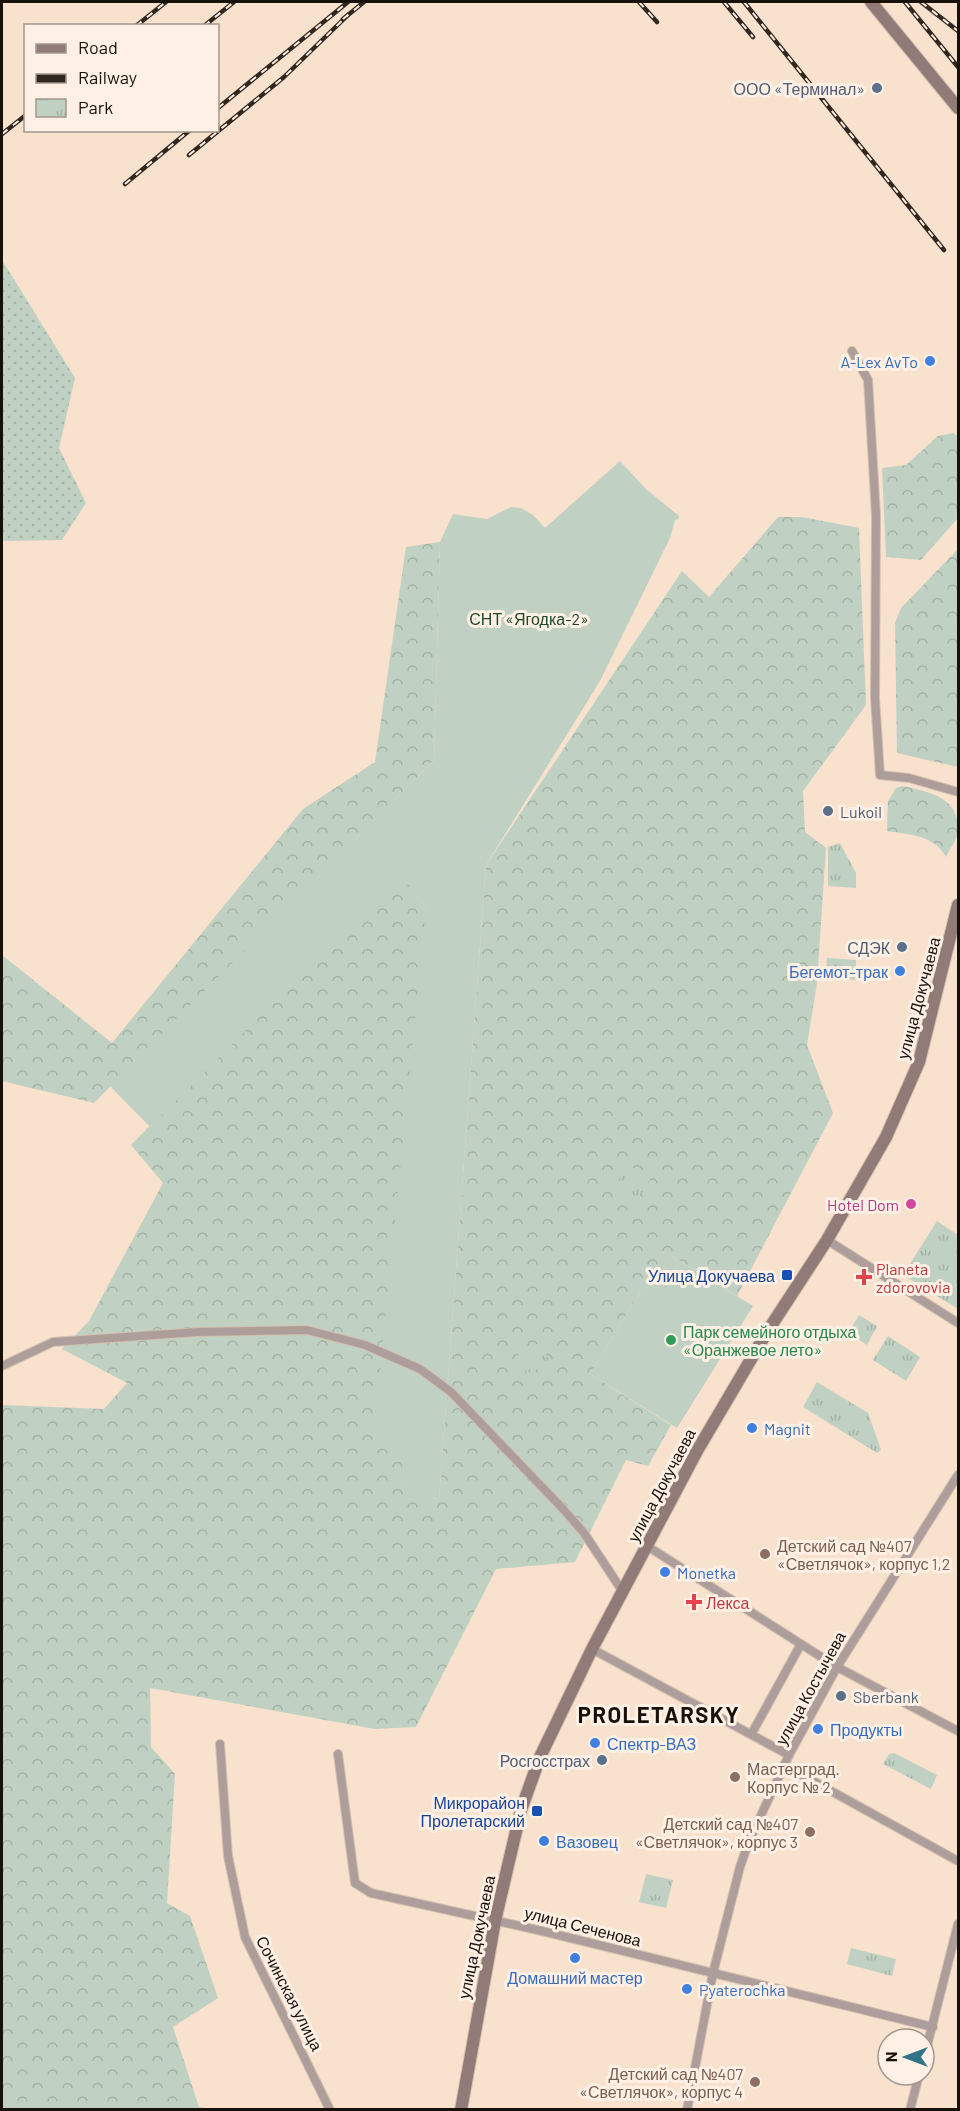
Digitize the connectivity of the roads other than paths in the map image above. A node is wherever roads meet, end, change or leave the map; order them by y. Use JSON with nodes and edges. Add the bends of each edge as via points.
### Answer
{"nodes":[{"id":1,"x":871,"y":2,"type":"edge"},
{"id":2,"x":958,"y":108,"type":"edge"},
{"id":3,"x":852,"y":351,"type":"dead end"},
{"id":4,"x":958,"y":792,"type":"edge"},
{"id":5,"x":958,"y":905,"type":"edge"},
{"id":6,"x":827,"y":1240,"type":"junction"},
{"id":7,"x":958,"y":1323,"type":"edge"},
{"id":8,"x":2,"y":1366,"type":"edge"},
{"id":9,"x":958,"y":1475,"type":"edge"},
{"id":10,"x":647,"y":1546,"type":"junction"},
{"id":11,"x":623,"y":1592,"type":"junction"},
{"id":12,"x":801,"y":1644,"type":"junction"},
{"id":13,"x":592,"y":1649,"type":"junction"},
{"id":14,"x":837,"y":1667,"type":"junction"},
{"id":15,"x":958,"y":1731,"type":"edge"},
{"id":16,"x":752,"y":1733,"type":"junction"},
{"id":17,"x":220,"y":1744,"type":"dead end"},
{"id":18,"x":338,"y":1754,"type":"dead end"},
{"id":19,"x":789,"y":1755,"type":"junction"},
{"id":20,"x":784,"y":1765,"type":"junction"},
{"id":21,"x":958,"y":1861,"type":"edge"},
{"id":22,"x":495,"y":1921,"type":"junction"},
{"id":23,"x":958,"y":1924,"type":"edge"},
{"id":24,"x":713,"y":1973,"type":"junction"},
{"id":25,"x":933,"y":2027,"type":"joint"},
{"id":26,"x":916,"y":2087,"type":"edge"},
{"id":27,"x":330,"y":2109,"type":"edge"},
{"id":28,"x":461,"y":2109,"type":"edge"},
{"id":29,"x":687,"y":2109,"type":"edge"},
{"id":30,"x":910,"y":2109,"type":"edge"}],
"edges":[{"from":1,"to":2,"type":"main road"},
{"from":3,"to":4,"type":"street","via":[[868,380],[876,515],[880,775],[909,778]]},
{"from":5,"to":6,"type":"main road","name":"улица Докучаева","via":[[919,1062],[886,1137]]},
{"from":6,"to":7,"type":"street"},
{"from":6,"to":10,"type":"main road","name":"улица Докучаева","via":[[724,1403]]},
{"from":8,"to":11,"type":"street","via":[[53,1342],[198,1332],[307,1330],[365,1345],[420,1369],[451,1392],[584,1533]]},
{"from":9,"to":14,"type":"street","name":"улица Костычева"},
{"from":10,"to":11,"type":"main road","name":"улица Докучаева"},
{"from":10,"to":12,"type":"street"},
{"from":11,"to":13,"type":"main road","name":"улица Докучаева"},
{"from":12,"to":14,"type":"street"},
{"from":12,"to":16,"type":"street"},
{"from":13,"to":16,"type":"street"},
{"from":13,"to":22,"type":"main road","name":"улица Докучаева","via":[[526,1793]]},
{"from":14,"to":15,"type":"street"},
{"from":14,"to":19,"type":"street","name":"улица Костычева"},
{"from":16,"to":19,"type":"street"},
{"from":17,"to":27,"type":"street","name":"Сочинская улица","via":[[228,1856],[245,1937]]},
{"from":18,"to":22,"type":"street","name":"улица Сеченова","via":[[355,1883],[371,1893]]},
{"from":19,"to":20,"type":"street","name":"улица Костычева"},
{"from":20,"to":21,"type":"street"},
{"from":20,"to":24,"type":"street","name":"улица Костычева","via":[[742,1858]]},
{"from":22,"to":24,"type":"street","name":"улица Сеченова"},
{"from":22,"to":28,"type":"main road","name":"улица Докучаева"},
{"from":23,"to":25,"type":"street"},
{"from":24,"to":25,"type":"street","name":"улица Сеченова"},
{"from":24,"to":29,"type":"street","name":"улица Костычева"},
{"from":26,"to":30,"type":"street"}]}
